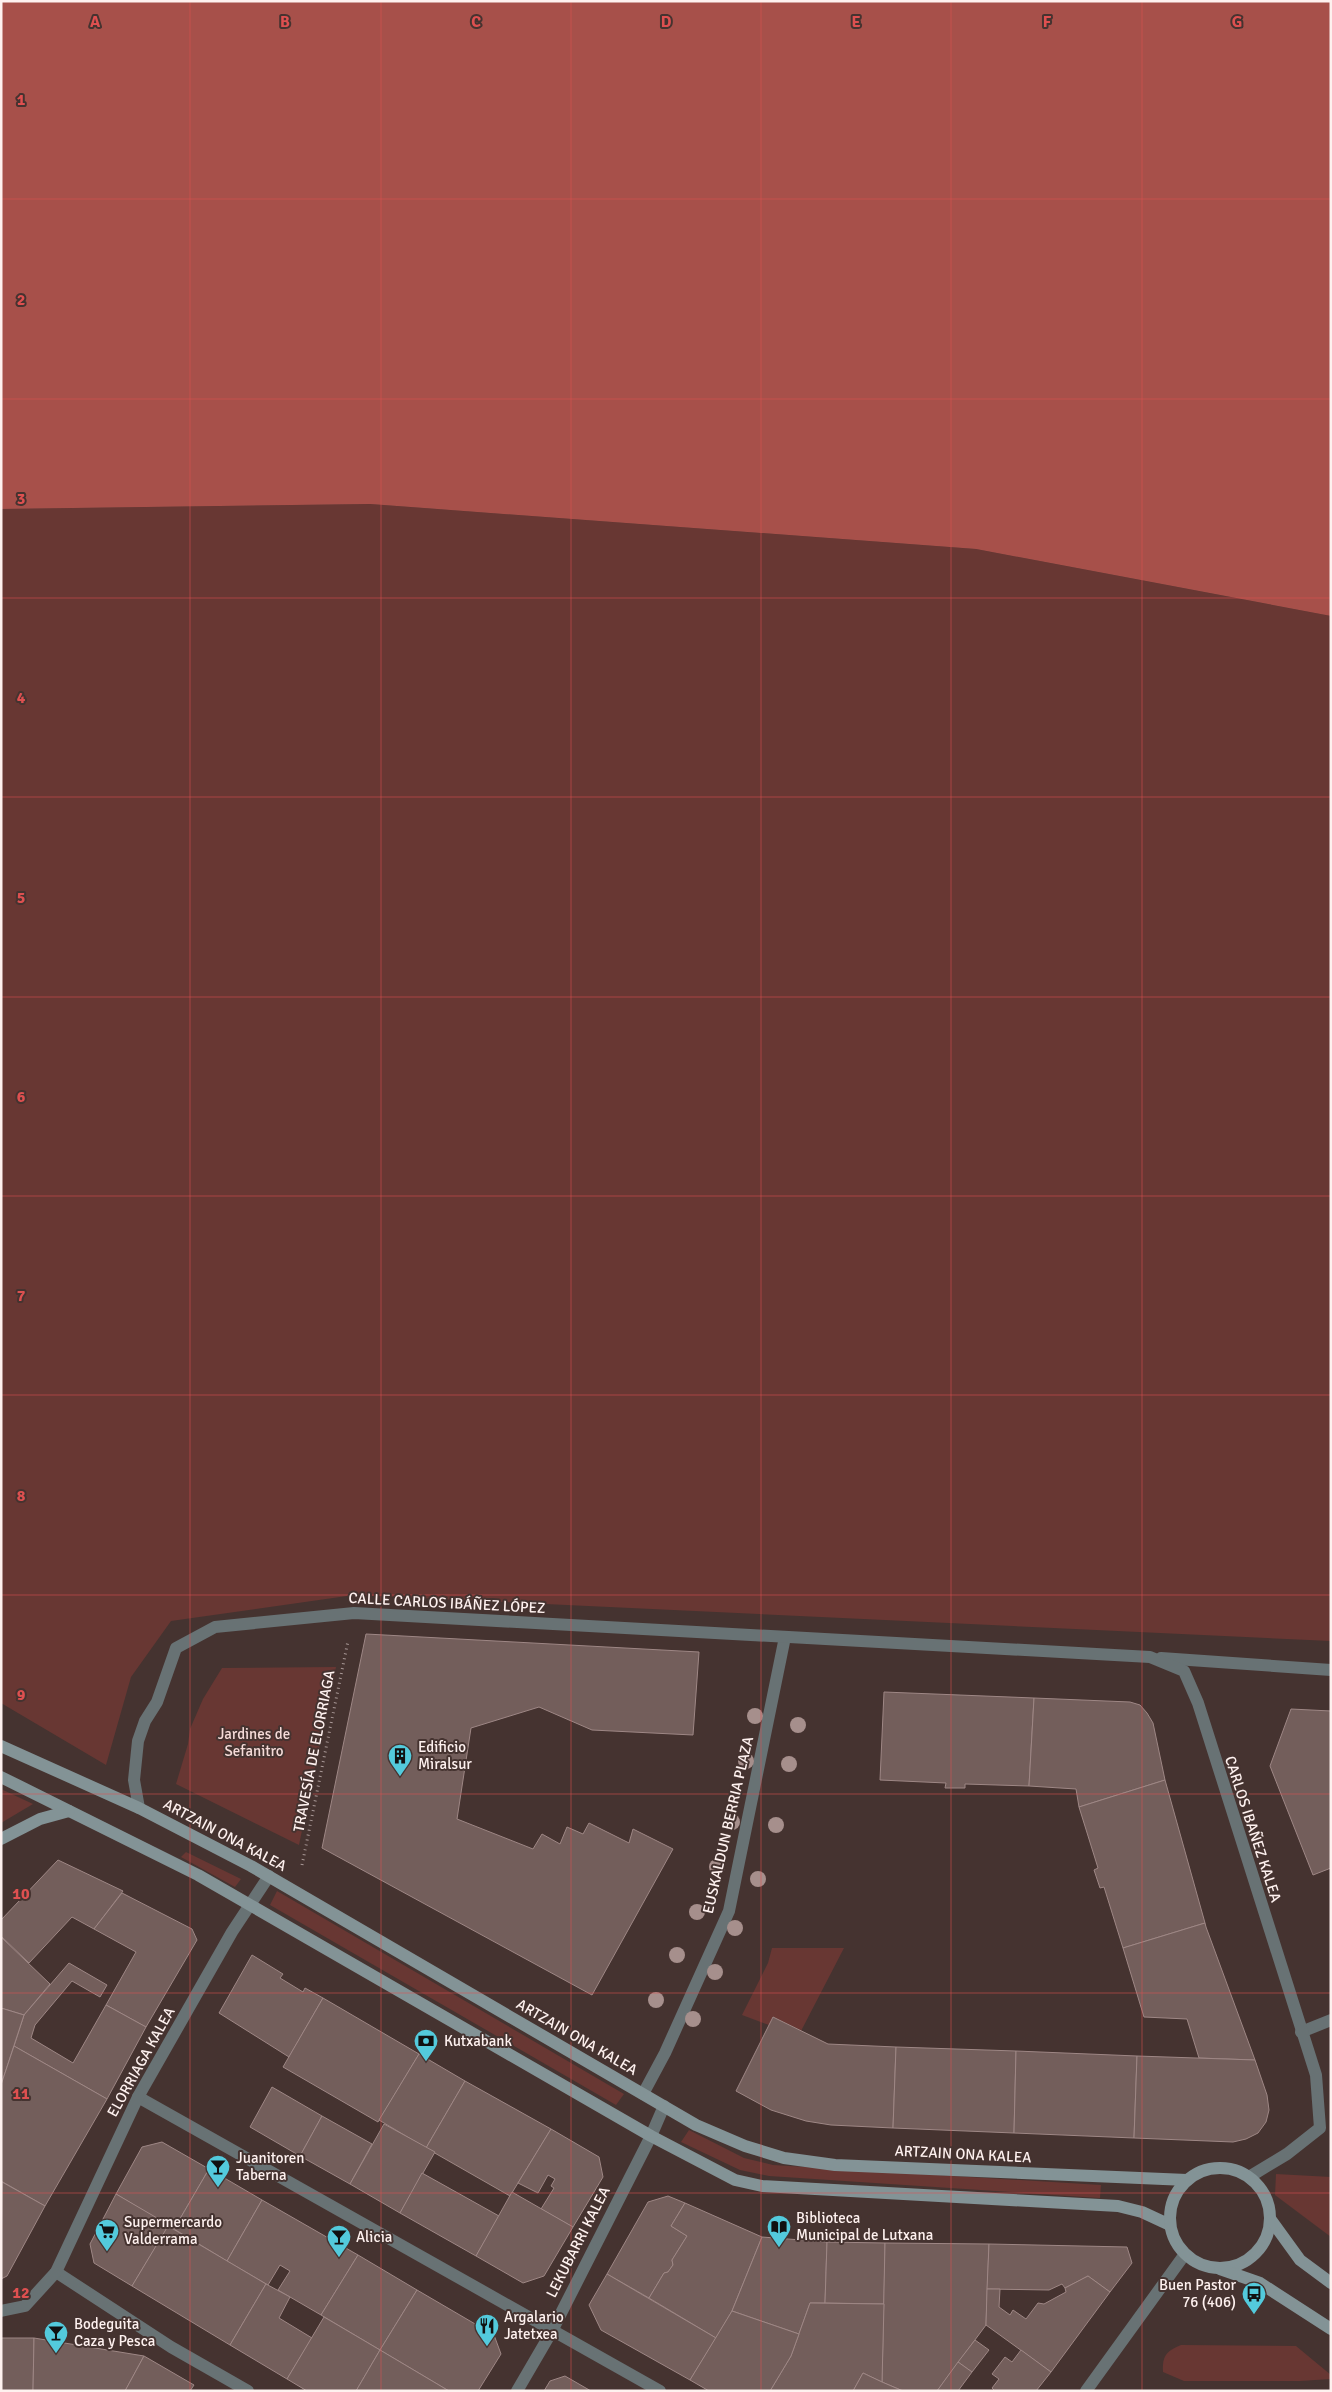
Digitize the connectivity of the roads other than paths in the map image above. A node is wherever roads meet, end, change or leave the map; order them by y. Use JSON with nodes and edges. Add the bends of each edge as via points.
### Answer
{"nodes":[{"id":1,"x":785,"y":1638,"type":"junction"},
{"id":2,"x":831,"y":1640,"type":"joint"},
{"id":3,"x":1150,"y":1657,"type":"junction"},
{"id":4,"x":1331,"y":1670,"type":"edge"},
{"id":5,"x":1,"y":1746,"type":"edge"},
{"id":6,"x":1,"y":1777,"type":"edge"},
{"id":7,"x":139,"y":1808,"type":"junction"},
{"id":8,"x":69,"y":1811,"type":"junction"},
{"id":9,"x":1,"y":1838,"type":"edge"},
{"id":10,"x":269,"y":1876,"type":"junction"},
{"id":11,"x":250,"y":1906,"type":"junction"},
{"id":12,"x":1331,"y":2020,"type":"edge"},
{"id":13,"x":1301,"y":2032,"type":"junction"},
{"id":14,"x":643,"y":2094,"type":"junction"},
{"id":15,"x":138,"y":2097,"type":"junction"},
{"id":16,"x":664,"y":2106,"type":"junction"},
{"id":17,"x":651,"y":2136,"type":"junction"},
{"id":18,"x":1249,"y":2177,"type":"junction"},
{"id":19,"x":1187,"y":2180,"type":"junction"},
{"id":20,"x":1271,"y":2220,"type":"junction"},
{"id":21,"x":1170,"y":2225,"type":"junction"},
{"id":22,"x":1185,"y":2254,"type":"junction"},
{"id":23,"x":1215,"y":2268,"type":"junction"},
{"id":24,"x":56,"y":2272,"type":"junction"},
{"id":25,"x":1331,"y":2283,"type":"edge"},
{"id":26,"x":1,"y":2311,"type":"edge"},
{"id":27,"x":1331,"y":2329,"type":"edge"},
{"id":28,"x":552,"y":2331,"type":"junction"},
{"id":29,"x":248,"y":2391,"type":"edge"},
{"id":30,"x":517,"y":2391,"type":"edge"},
{"id":31,"x":660,"y":2391,"type":"edge"},
{"id":32,"x":1086,"y":2391,"type":"edge"}],
"edges":[{"from":1,"to":2,"type":"street","name":"CALLE CARLOS IBÁÑEZ LÓPEZ"},
{"from":1,"to":7,"type":"street","name":"CALLE CARLOS IBÁÑEZ LÓPEZ","via":[[354,1613],[215,1627],[176,1648],[157,1702],[138,1741],[134,1780]]},
{"from":1,"to":14,"type":"street","name":"EUSKALDUN BERRIA PLAZA","via":[[729,1911]]},
{"from":2,"to":3,"type":"street","name":"CARLOS IBAÑEZ KALEA"},
{"from":3,"to":4,"type":"street","name":"CARLOS IBAÑEZ KALEA"},
{"from":3,"to":13,"type":"street","name":"CARLOS IBAÑEZ KALEA","via":[[1184,1671],[1198,1703]]},
{"from":5,"to":7,"type":"main road","name":"ARTZAIN ONA KALEA"},
{"from":6,"to":8,"type":"main road"},
{"from":7,"to":10,"type":"main road","name":"ARTZAIN ONA KALEA"},
{"from":8,"to":9,"type":"main road","via":[[40,1819]]},
{"from":8,"to":11,"type":"main road","via":[[198,1875]]},
{"from":10,"to":11,"type":"street","name":"ELORRIAGA KALEA"},
{"from":10,"to":14,"type":"main road","name":"ARTZAIN ONA KALEA"},
{"from":11,"to":15,"type":"street","name":"ELORRIAGA KALEA"},
{"from":11,"to":17,"type":"main road"},
{"from":12,"to":13,"type":"street"},
{"from":13,"to":18,"type":"street","name":"CARLOS IBAÑEZ KALEA","via":[[1316,2076],[1320,2128],[1287,2154]]},
{"from":14,"to":16,"type":"main road","name":"ARTZAIN ONA KALEA"},
{"from":15,"to":24,"type":"street","name":"ELORRIAGA KALEA"},
{"from":15,"to":28,"type":"street"},
{"from":16,"to":17,"type":"street","name":"LEKUBARRI KALEA"},
{"from":16,"to":19,"type":"main road","name":"ARTZAIN ONA KALEA","via":[[696,2125],[784,2158],[835,2165]]},
{"from":17,"to":21,"type":"main road","via":[[735,2180],[762,2186],[1118,2206],[1142,2212]]},
{"from":17,"to":28,"type":"street","name":"LEKUBARRI KALEA"},
{"from":18,"to":19,"type":"main road","via":[[1234,2170],[1217,2168]]},
{"from":18,"to":20,"type":"main road","via":[[1261,2188]]},
{"from":19,"to":21,"type":"main road","via":[[1176,2193]]},
{"from":20,"to":23,"type":"main road","via":[[1263,2243],[1247,2261]]},
{"from":20,"to":25,"type":"main road","via":[[1300,2260]]},
{"from":21,"to":22,"type":"main road"},
{"from":22,"to":23,"type":"main road"},
{"from":22,"to":32,"type":"street"},
{"from":23,"to":27,"type":"main road","via":[[1260,2283]]},
{"from":24,"to":26,"type":"street","name":"ELORRIAGA KALEA","via":[[25,2306]]},
{"from":24,"to":29,"type":"street","via":[[171,2347]]},
{"from":28,"to":30,"type":"street","name":"LEKUBARRI KALEA"},
{"from":28,"to":31,"type":"street"}]}
